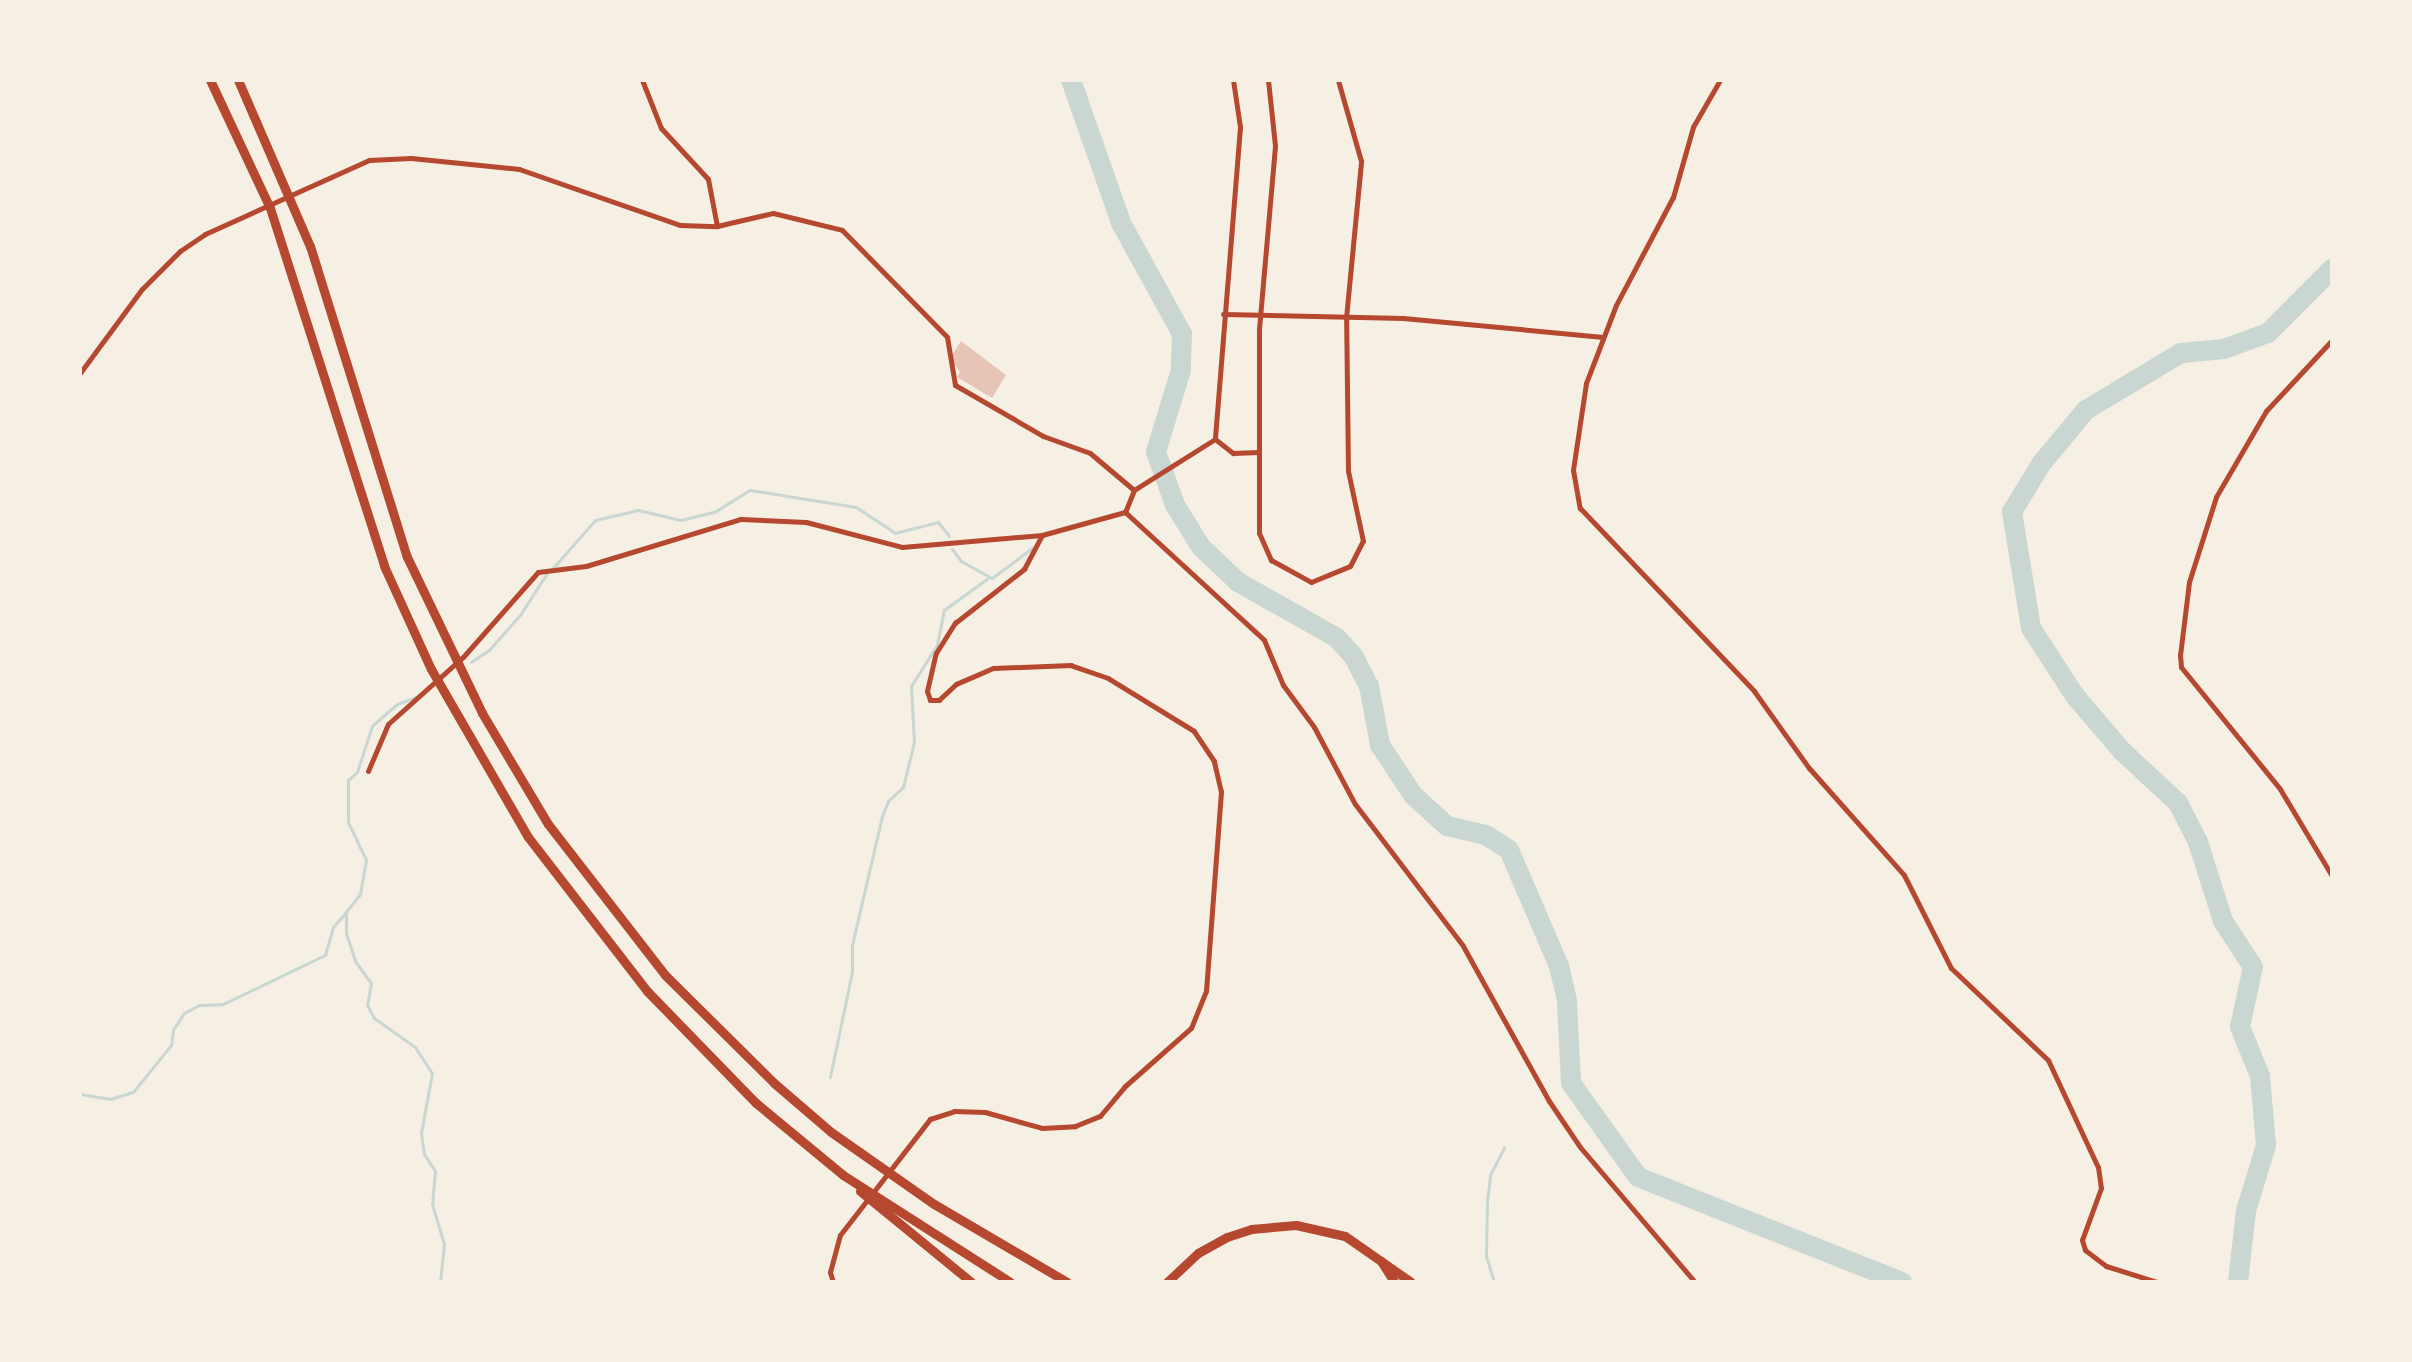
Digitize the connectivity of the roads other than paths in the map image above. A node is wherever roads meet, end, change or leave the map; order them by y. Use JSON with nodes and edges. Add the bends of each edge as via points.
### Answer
{"nodes":[{"id":1,"x":210,"y":80,"type":"edge"},
{"id":2,"x":238,"y":80,"type":"edge"},
{"id":3,"x":642,"y":80,"type":"edge"},
{"id":4,"x":1233,"y":80,"type":"edge"},
{"id":5,"x":1268,"y":80,"type":"edge"},
{"id":6,"x":1338,"y":80,"type":"edge"},
{"id":7,"x":1720,"y":80,"type":"edge"},
{"id":8,"x":717,"y":226,"type":"junction"},
{"id":9,"x":1223,"y":314,"type":"junction"},
{"id":10,"x":1261,"y":315,"type":"junction"},
{"id":11,"x":1346,"y":318,"type":"junction"},
{"id":12,"x":1603,"y":337,"type":"junction"},
{"id":13,"x":2332,"y":340,"type":"edge"},
{"id":14,"x":80,"y":373,"type":"edge"},
{"id":15,"x":1215,"y":439,"type":"junction"},
{"id":16,"x":1259,"y":452,"type":"junction"},
{"id":17,"x":1134,"y":490,"type":"junction"},
{"id":18,"x":1125,"y":512,"type":"junction"},
{"id":19,"x":1042,"y":535,"type":"junction"},
{"id":20,"x":368,"y":771,"type":"dead end"},
{"id":21,"x":2332,"y":876,"type":"edge"},
{"id":22,"x":843,"y":1175,"type":"junction"},
{"id":23,"x":1373,"y":1252,"type":"junction"},
{"id":24,"x":1168,"y":1280,"type":"edge"},
{"id":25,"x":833,"y":1282,"type":"edge"},
{"id":26,"x":971,"y":1282,"type":"edge"},
{"id":27,"x":1010,"y":1282,"type":"edge"},
{"id":28,"x":1067,"y":1282,"type":"edge"},
{"id":29,"x":1394,"y":1282,"type":"edge"},
{"id":30,"x":1411,"y":1282,"type":"edge"},
{"id":31,"x":1695,"y":1282,"type":"edge"},
{"id":32,"x":2157,"y":1282,"type":"edge"}],
"edges":[{"from":1,"to":22,"type":"highway","via":[[270,208],[364,511],[431,669],[528,837],[657,1002],[756,1103]]},
{"from":2,"to":28,"type":"highway","via":[[310,246],[387,503],[452,658],[548,824],[665,975],[774,1083],[885,1170]]},
{"from":3,"to":8,"type":"street","via":[[661,128],[708,179]]},
{"from":4,"to":9,"type":"street","via":[[1240,127]]},
{"from":5,"to":10,"type":"street","via":[[1275,146]]},
{"from":6,"to":11,"type":"street","via":[[1361,161]]},
{"from":7,"to":12,"type":"street","via":[[1693,127],[1681,176]]},
{"from":8,"to":14,"type":"street","via":[[680,225],[519,169],[411,158],[356,164],[205,234],[142,289]]},
{"from":8,"to":17,"type":"street","via":[[773,213],[842,230],[947,337],[955,385],[1043,436],[1090,453]]},
{"from":9,"to":10,"type":"street"},
{"from":9,"to":15,"type":"street"},
{"from":10,"to":11,"type":"street"},
{"from":10,"to":16,"type":"street"},
{"from":11,"to":12,"type":"street"},
{"from":11,"to":16,"type":"street","via":[[1348,471],[1363,541],[1350,566],[1303,581],[1265,554],[1259,533]]},
{"from":12,"to":32,"type":"street","via":[[1580,403],[1573,470],[1580,508],[1615,551],[1754,691],[1809,768],[1904,875],[1951,968],[2048,1060],[2098,1167],[2101,1188],[2082,1240],[2085,1250],[2106,1266]]},
{"from":13,"to":21,"type":"street","via":[[2266,411],[2216,497],[2189,582],[2181,667],[2260,759]]},
{"from":15,"to":16,"type":"street","via":[[1233,453]]},
{"from":15,"to":17,"type":"street"},
{"from":17,"to":18,"type":"street"},
{"from":18,"to":19,"type":"street"},
{"from":18,"to":31,"type":"street","via":[[1264,640],[1355,804],[1463,946],[1557,1112]]},
{"from":19,"to":20,"type":"street","via":[[902,547],[806,522],[741,519],[586,566],[538,572],[463,657],[388,724]]},
{"from":19,"to":25,"type":"street","via":[[1024,569],[955,623],[936,653],[927,691],[930,700],[939,700],[956,684],[993,668],[1071,665],[1108,678],[1194,731],[1214,761],[1221,792],[1206,991],[1191,1028],[1124,1087],[1100,1116],[1075,1126],[1042,1128],[985,1112],[954,1111],[930,1119],[840,1235],[830,1272]]},
{"from":22,"to":26,"type":"highway","via":[[888,1218]]},
{"from":22,"to":27,"type":"highway"},
{"from":23,"to":24,"type":"highway","via":[[1323,1229],[1251,1229],[1198,1253]]},
{"from":23,"to":29,"type":"highway"},
{"from":23,"to":30,"type":"highway"}]}
